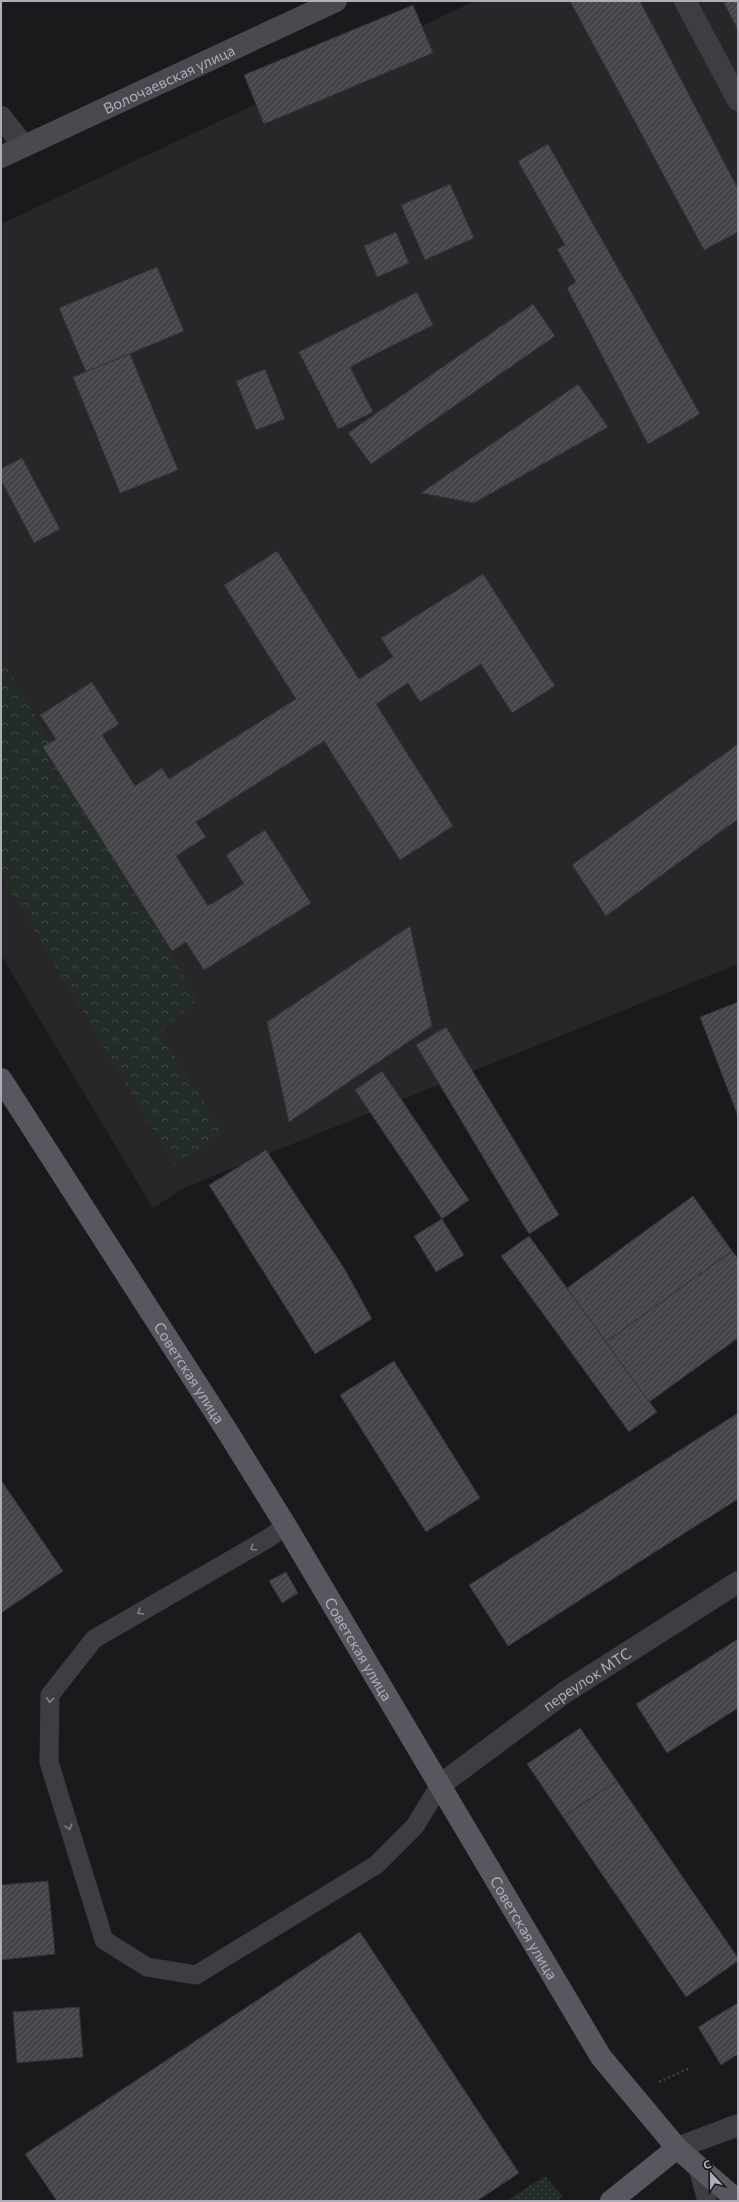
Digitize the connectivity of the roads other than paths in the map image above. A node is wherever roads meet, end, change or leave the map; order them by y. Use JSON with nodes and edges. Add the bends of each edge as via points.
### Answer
{"nodes":[{"id":1,"x":336,"y":1,"type":"edge"},
{"id":2,"x":685,"y":1,"type":"edge"},
{"id":3,"x":738,"y":100,"type":"edge"},
{"id":4,"x":1,"y":118,"type":"edge"},
{"id":5,"x":24,"y":146,"type":"junction"},
{"id":6,"x":1,"y":157,"type":"edge"},
{"id":7,"x":1,"y":1079,"type":"edge"},
{"id":8,"x":286,"y":1526,"type":"junction"},
{"id":9,"x":738,"y":1582,"type":"edge"},
{"id":10,"x":440,"y":1784,"type":"junction"},
{"id":11,"x":738,"y":2125,"type":"edge"},
{"id":12,"x":677,"y":2148,"type":"junction"},
{"id":13,"x":697,"y":2165,"type":"junction"},
{"id":14,"x":611,"y":2201,"type":"edge"},
{"id":15,"x":708,"y":2201,"type":"edge"},
{"id":16,"x":738,"y":2201,"type":"edge"}],
"edges":[{"from":1,"to":5,"type":"main road","name":"Волочаевская улица"},
{"from":2,"to":3,"type":"street"},
{"from":4,"to":5,"type":"street"},
{"from":5,"to":6,"type":"main road","name":"Волочаевская улица"},
{"from":7,"to":8,"type":"main road","name":"Советская улица"},
{"from":8,"to":10,"type":"main road","name":"Советская улица"},
{"from":8,"to":10,"type":"lane","one_way":true,"via":[[267,1540],[94,1639],[50,1695],[49,1762],[104,1940],[147,1967],[196,1975],[376,1865],[415,1826]]},
{"from":9,"to":10,"type":"street","name":"переулок МТС","via":[[564,1693]]},
{"from":10,"to":12,"type":"main road","name":"Советская улица","via":[[601,2057]]},
{"from":11,"to":12,"type":"street"},
{"from":12,"to":13,"type":"main road","name":"Советская улица"},
{"from":12,"to":14,"type":"main road"},
{"from":13,"to":15,"type":"lane"},
{"from":13,"to":16,"type":"main road","name":"Советская улица"}]}
